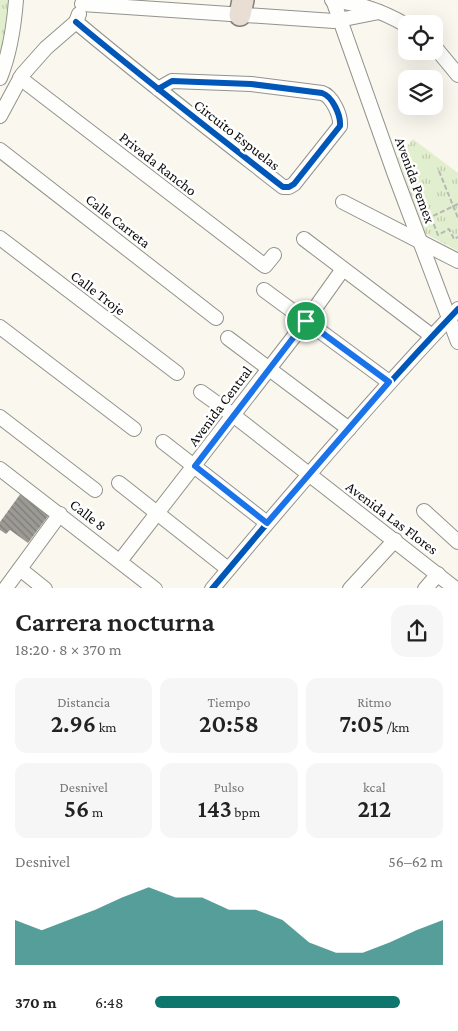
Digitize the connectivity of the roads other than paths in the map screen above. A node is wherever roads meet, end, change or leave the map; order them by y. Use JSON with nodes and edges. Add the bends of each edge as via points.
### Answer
{"nodes":[{"id":1,"x":16,"y":0,"type":"edge"},
{"id":2,"x":333,"y":0,"type":"edge"},
{"id":3,"x":82,"y":2,"type":"edge"},
{"id":4,"x":176,"y":5,"type":"edge"},
{"id":5,"x":242,"y":7,"type":"edge"},
{"id":6,"x":379,"y":12,"type":"junction"},
{"id":7,"x":341,"y":19,"type":"junction"},
{"id":8,"x":398,"y":21,"type":"edge"},
{"id":9,"x":76,"y":22,"type":"junction"},
{"id":10,"x":443,"y":57,"type":"edge"},
{"id":11,"x":458,"y":75,"type":"edge"},
{"id":12,"x":0,"y":78,"type":"edge"},
{"id":13,"x":20,"y":78,"type":"junction"},
{"id":14,"x":158,"y":89,"type":"junction"},
{"id":15,"x":2,"y":107,"type":"edge"},
{"id":16,"x":0,"y":150,"type":"edge"},
{"id":17,"x":343,"y":202,"type":"dead end"},
{"id":18,"x":0,"y":238,"type":"edge"},
{"id":19,"x":304,"y":239,"type":"dead end"},
{"id":20,"x":420,"y":242,"type":"junction"},
{"id":21,"x":274,"y":255,"type":"dead end"},
{"id":22,"x":458,"y":260,"type":"edge"},
{"id":23,"x":343,"y":269,"type":"junction"},
{"id":24,"x":264,"y":290,"type":"dead end"},
{"id":25,"x":454,"y":314,"type":"edge"},
{"id":26,"x":216,"y":318,"type":"dead end"},
{"id":27,"x":306,"y":321,"type":"junction"},
{"id":28,"x":0,"y":327,"type":"edge"},
{"id":29,"x":432,"y":336,"type":"junction"},
{"id":30,"x":228,"y":338,"type":"dead end"},
{"id":31,"x":458,"y":342,"type":"edge"},
{"id":32,"x":269,"y":369,"type":"junction"},
{"id":33,"x":177,"y":373,"type":"dead end"},
{"id":34,"x":389,"y":382,"type":"junction"},
{"id":35,"x":201,"y":392,"type":"dead end"},
{"id":36,"x":233,"y":415,"type":"junction"},
{"id":37,"x":0,"y":417,"type":"edge"},
{"id":38,"x":134,"y":429,"type":"dead end"},
{"id":39,"x":349,"y":429,"type":"junction"},
{"id":40,"x":163,"y":442,"type":"dead end"},
{"id":41,"x":195,"y":466,"type":"junction"},
{"id":42,"x":0,"y":469,"type":"edge"},
{"id":43,"x":308,"y":474,"type":"junction"},
{"id":44,"x":120,"y":483,"type":"dead end"},
{"id":45,"x":94,"y":490,"type":"dead end"},
{"id":46,"x":424,"y":511,"type":"dead end"},
{"id":47,"x":158,"y":513,"type":"junction"},
{"id":48,"x":60,"y":514,"type":"junction"},
{"id":49,"x":267,"y":523,"type":"junction"},
{"id":50,"x":395,"y":540,"type":"junction"},
{"id":51,"x":458,"y":542,"type":"edge"},
{"id":52,"x":120,"y":561,"type":"junction"},
{"id":53,"x":20,"y":569,"type":"junction"},
{"id":54,"x":228,"y":570,"type":"junction"},
{"id":55,"x":438,"y":574,"type":"junction"},
{"id":56,"x":5,"y":588,"type":"edge"},
{"id":57,"x":45,"y":588,"type":"edge"},
{"id":58,"x":155,"y":588,"type":"edge"},
{"id":59,"x":212,"y":588,"type":"edge"},
{"id":60,"x":350,"y":588,"type":"edge"},
{"id":61,"x":425,"y":588,"type":"edge"},
{"id":62,"x":456,"y":588,"type":"edge"}],
"edges":[{"from":1,"to":12,"type":"street","via":[[6,62]]},
{"from":2,"to":6,"type":"street"},
{"from":2,"to":7,"type":"street","name":"Avenida Pemex"},
{"from":3,"to":4,"type":"street"},
{"from":3,"to":9,"type":"street"},
{"from":4,"to":5,"type":"street"},
{"from":5,"to":7,"type":"street","via":[[334,21]]},
{"from":6,"to":7,"type":"street"},
{"from":6,"to":8,"type":"street"},
{"from":7,"to":20,"type":"street","name":"Avenida Pemex"},
{"from":9,"to":13,"type":"street","via":[[46,48]]},
{"from":9,"to":14,"type":"street","name":"Circuito Espuelas"},
{"from":10,"to":11,"type":"street"},
{"from":13,"to":15,"type":"street"},
{"from":13,"to":21,"type":"street","name":"Privada Rancho","via":[[265,266]]},
{"from":14,"to":14,"type":"street","name":"Circuito Espuelas","via":[[283,187],[294,184],[340,126],[331,99],[322,93],[251,84],[172,81]]},
{"from":16,"to":26,"type":"street","name":"Calle Carreta"},
{"from":17,"to":20,"type":"street"},
{"from":18,"to":33,"type":"street","name":"Calle Troje"},
{"from":19,"to":23,"type":"street"},
{"from":20,"to":22,"type":"street"},
{"from":20,"to":25,"type":"street","name":"Avenida Pemex"},
{"from":23,"to":27,"type":"street","name":"Avenida Central"},
{"from":23,"to":29,"type":"street"},
{"from":24,"to":27,"type":"street"},
{"from":25,"to":29,"type":"street"},
{"from":25,"to":31,"type":"street","name":"Avenida Pemex"},
{"from":27,"to":32,"type":"street","name":"Avenida Central"},
{"from":27,"to":34,"type":"street"},
{"from":28,"to":38,"type":"street"},
{"from":29,"to":34,"type":"street"},
{"from":30,"to":32,"type":"street"},
{"from":32,"to":36,"type":"street","name":"Avenida Central"},
{"from":32,"to":39,"type":"street"},
{"from":34,"to":39,"type":"street"},
{"from":35,"to":36,"type":"street","name":"Avenida Las Flores"},
{"from":36,"to":41,"type":"street","name":"Avenida Central"},
{"from":36,"to":43,"type":"street","name":"Avenida Las Flores"},
{"from":37,"to":45,"type":"street"},
{"from":39,"to":43,"type":"street"},
{"from":40,"to":41,"type":"street"},
{"from":41,"to":47,"type":"street","name":"Avenida Central"},
{"from":41,"to":49,"type":"street"},
{"from":42,"to":48,"type":"street","name":"Calle 8"},
{"from":43,"to":49,"type":"street"},
{"from":43,"to":50,"type":"street","name":"Avenida Las Flores"},
{"from":44,"to":47,"type":"street"},
{"from":46,"to":51,"type":"street"},
{"from":47,"to":52,"type":"street","name":"Avenida Central"},
{"from":47,"to":54,"type":"street"},
{"from":48,"to":52,"type":"street","name":"Calle 8"},
{"from":48,"to":53,"type":"street"},
{"from":49,"to":54,"type":"street"},
{"from":50,"to":55,"type":"street","name":"Avenida Las Flores"},
{"from":50,"to":60,"type":"street"},
{"from":52,"to":58,"type":"street","name":"Calle 8"},
{"from":53,"to":56,"type":"street"},
{"from":53,"to":57,"type":"street"},
{"from":54,"to":59,"type":"street"},
{"from":55,"to":61,"type":"street"},
{"from":55,"to":62,"type":"street","name":"Avenida Las Flores"}]}
